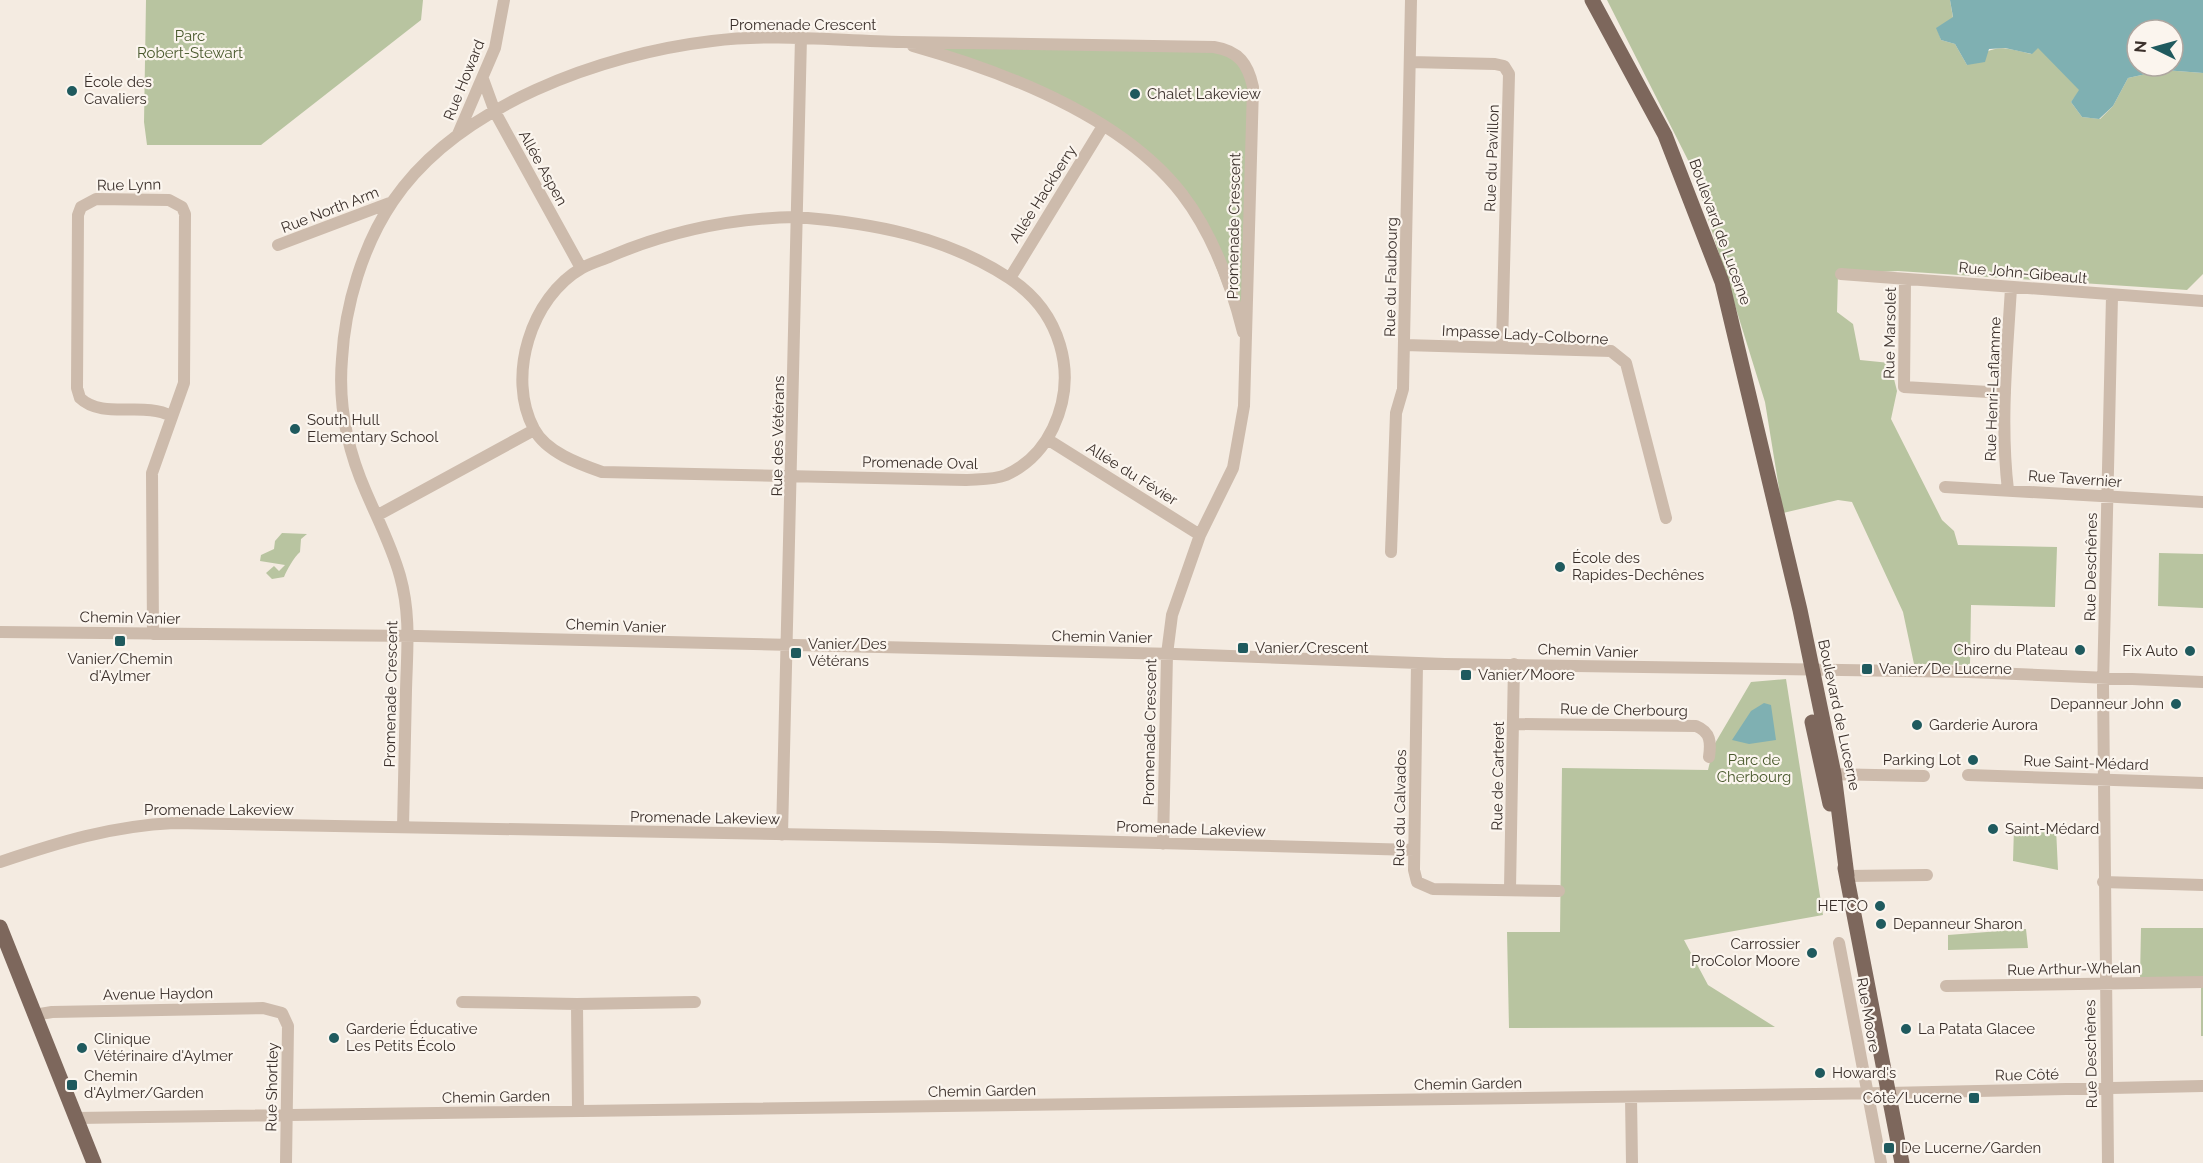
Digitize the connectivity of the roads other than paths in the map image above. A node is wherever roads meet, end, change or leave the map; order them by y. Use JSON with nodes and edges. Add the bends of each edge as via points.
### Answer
{"nodes":[{"id":1,"x":504,"y":0,"type":"edge"},
{"id":2,"x":1411,"y":0,"type":"edge"},
{"id":3,"x":1592,"y":0,"type":"edge"},
{"id":4,"x":801,"y":37,"type":"junction"},
{"id":5,"x":899,"y":42,"type":"junction"},
{"id":6,"x":1410,"y":62,"type":"junction"},
{"id":7,"x":483,"y":80,"type":"junction"},
{"id":8,"x":495,"y":112,"type":"junction"},
{"id":9,"x":1103,"y":126,"type":"junction"},
{"id":10,"x":457,"y":135,"type":"junction"},
{"id":11,"x":392,"y":202,"type":"junction"},
{"id":12,"x":797,"y":217,"type":"junction"},
{"id":13,"x":278,"y":245,"type":"dead end"},
{"id":14,"x":581,"y":268,"type":"junction"},
{"id":15,"x":1841,"y":274,"type":"dead end"},
{"id":16,"x":1010,"y":278,"type":"junction"},
{"id":17,"x":1905,"y":279,"type":"junction"},
{"id":18,"x":2011,"y":288,"type":"junction"},
{"id":19,"x":2112,"y":296,"type":"junction"},
{"id":20,"x":2203,"y":301,"type":"edge"},
{"id":21,"x":1404,"y":345,"type":"junction"},
{"id":22,"x":1502,"y":346,"type":"junction"},
{"id":23,"x":1247,"y":348,"type":"junction"},
{"id":24,"x":2005,"y":393,"type":"junction"},
{"id":25,"x":171,"y":416,"type":"junction"},
{"id":26,"x":534,"y":430,"type":"junction"},
{"id":27,"x":1047,"y":439,"type":"junction"},
{"id":28,"x":792,"y":476,"type":"junction"},
{"id":29,"x":1945,"y":487,"type":"dead end"},
{"id":30,"x":2008,"y":490,"type":"junction"},
{"id":31,"x":2107,"y":496,"type":"junction"},
{"id":32,"x":2203,"y":502,"type":"edge"},
{"id":33,"x":378,"y":515,"type":"junction"},
{"id":34,"x":1666,"y":518,"type":"dead end"},
{"id":35,"x":1200,"y":536,"type":"junction"},
{"id":36,"x":1391,"y":552,"type":"dead end"},
{"id":37,"x":0,"y":632,"type":"edge"},
{"id":38,"x":153,"y":634,"type":"junction"},
{"id":39,"x":409,"y":636,"type":"junction"},
{"id":40,"x":788,"y":646,"type":"junction"},
{"id":41,"x":1167,"y":654,"type":"junction"},
{"id":42,"x":1417,"y":663,"type":"junction"},
{"id":43,"x":1514,"y":664,"type":"junction"},
{"id":44,"x":1806,"y":670,"type":"junction"},
{"id":45,"x":2104,"y":679,"type":"junction"},
{"id":46,"x":2203,"y":682,"type":"edge"},
{"id":47,"x":1514,"y":724,"type":"junction"},
{"id":48,"x":1709,"y":757,"type":"dead end"},
{"id":49,"x":1828,"y":774,"type":"junction"},
{"id":50,"x":1968,"y":775,"type":"dead end"},
{"id":51,"x":1924,"y":776,"type":"dead end"},
{"id":52,"x":2103,"y":778,"type":"junction"},
{"id":53,"x":2203,"y":783,"type":"edge"},
{"id":54,"x":403,"y":827,"type":"junction"},
{"id":55,"x":782,"y":835,"type":"junction"},
{"id":56,"x":1163,"y":844,"type":"junction"},
{"id":57,"x":1414,"y":850,"type":"junction"},
{"id":58,"x":0,"y":862,"type":"edge"},
{"id":59,"x":1927,"y":875,"type":"dead end"},
{"id":60,"x":1847,"y":876,"type":"junction"},
{"id":61,"x":2103,"y":882,"type":"junction"},
{"id":62,"x":2203,"y":885,"type":"edge"},
{"id":63,"x":1510,"y":889,"type":"junction"},
{"id":64,"x":1559,"y":891,"type":"dead end"},
{"id":65,"x":0,"y":927,"type":"edge"},
{"id":66,"x":1839,"y":944,"type":"dead end"},
{"id":67,"x":2203,"y":982,"type":"edge"},
{"id":68,"x":2105,"y":984,"type":"junction"},
{"id":69,"x":1946,"y":986,"type":"dead end"},
{"id":70,"x":462,"y":1002,"type":"dead end"},
{"id":71,"x":695,"y":1002,"type":"dead end"},
{"id":72,"x":577,"y":1004,"type":"junction"},
{"id":73,"x":282,"y":1013,"type":"joint"},
{"id":74,"x":34,"y":1016,"type":"junction"},
{"id":75,"x":2203,"y":1086,"type":"edge"},
{"id":76,"x":2107,"y":1088,"type":"junction"},
{"id":77,"x":1888,"y":1093,"type":"junction"},
{"id":78,"x":1868,"y":1094,"type":"junction"},
{"id":79,"x":1631,"y":1097,"type":"junction"},
{"id":80,"x":578,"y":1111,"type":"junction"},
{"id":81,"x":286,"y":1115,"type":"junction"},
{"id":82,"x":76,"y":1118,"type":"junction"},
{"id":83,"x":94,"y":1163,"type":"edge"},
{"id":84,"x":286,"y":1163,"type":"edge"},
{"id":85,"x":1632,"y":1163,"type":"edge"},
{"id":86,"x":1881,"y":1163,"type":"edge"},
{"id":87,"x":1902,"y":1163,"type":"edge"},
{"id":88,"x":2108,"y":1163,"type":"edge"}],
"edges":[{"from":1,"to":7,"type":"street","name":"Rue Howard","via":[[495,48]]},
{"from":2,"to":6,"type":"street","name":"Rue du Faubourg"},
{"from":3,"to":44,"type":"main road","name":"Boulevard de Lucerne","via":[[1665,135],[1722,282]]},
{"from":4,"to":5,"type":"street","name":"Promenade Crescent"},
{"from":4,"to":8,"type":"street","name":"Promenade Crescent","via":[[710,41],[631,58],[557,82]]},
{"from":4,"to":12,"type":"street","name":"Rue des Vétérans"},
{"from":5,"to":9,"type":"street","name":"Promenade Crescent","via":[[1032,89]]},
{"from":5,"to":23,"type":"street","name":"Promenade Crescent","via":[[1214,47],[1236,53],[1244,61],[1253,87]]},
{"from":6,"to":21,"type":"street","name":"Rue du Faubourg"},
{"from":6,"to":22,"type":"street","name":"Rue du Pavillon","via":[[1495,63],[1504,66],[1509,74]]},
{"from":7,"to":8,"type":"street","name":"Allée Aspen"},
{"from":7,"to":10,"type":"street","name":"Rue Howard"},
{"from":8,"to":10,"type":"street","name":"Promenade Crescent"},
{"from":8,"to":14,"type":"street","name":"Allée Aspen"},
{"from":9,"to":16,"type":"street","name":"Allée Hackberry"},
{"from":9,"to":23,"type":"street","name":"Promenade Crescent","via":[[1149,160],[1183,195],[1212,244]]},
{"from":10,"to":11,"type":"street","name":"Promenade Crescent"},
{"from":11,"to":13,"type":"street","name":"Rue North Arm"},
{"from":11,"to":33,"type":"street","name":"Promenade Crescent","via":[[354,287],[342,358],[348,444]]},
{"from":12,"to":14,"type":"street","name":"Promenade Oval","via":[[733,222],[666,236]]},
{"from":12,"to":16,"type":"street","name":"Promenade Oval","via":[[870,224],[906,232]]},
{"from":12,"to":28,"type":"street","name":"Rue des Vétérans"},
{"from":14,"to":26,"type":"street","name":"Promenade Oval","via":[[552,294],[529,335],[523,366],[525,398]]},
{"from":15,"to":17,"type":"street","name":"Rue John-Gibeault"},
{"from":16,"to":27,"type":"street","name":"Promenade Oval","via":[[1046,314],[1059,336],[1065,360],[1061,412]]},
{"from":17,"to":18,"type":"street","name":"Rue John-Gibeault"},
{"from":17,"to":24,"type":"street","name":"Rue Marsolet","via":[[1904,387]]},
{"from":18,"to":19,"type":"street","name":"Rue John-Gibeault"},
{"from":18,"to":24,"type":"street","name":"Rue Henri-Laflamme"},
{"from":19,"to":20,"type":"street","name":"Rue John-Gibeault"},
{"from":19,"to":31,"type":"street","name":"Rue Deschênes"},
{"from":21,"to":22,"type":"street","name":"Impasse Lady-Colborne"},
{"from":21,"to":36,"type":"street","name":"Rue du Faubourg","via":[[1403,397],[1395,413]]},
{"from":22,"to":34,"type":"street","name":"Impasse Lady-Colborne","via":[[1611,351],[1626,363]]},
{"from":23,"to":35,"type":"street","name":"Promenade Crescent","via":[[1244,406],[1233,468]]},
{"from":24,"to":30,"type":"street","name":"Rue Henri-Laflamme","via":[[2004,460]]},
{"from":25,"to":25,"type":"street","name":"Rue Lynn","via":[[186,370],[185,214],[182,207],[169,200],[87,202],[78,215],[80,398],[95,407],[154,409]]},
{"from":25,"to":38,"type":"street","name":"Rue Lynn","via":[[152,473]]},
{"from":26,"to":28,"type":"street","name":"Promenade Oval","via":[[575,463],[602,472]]},
{"from":26,"to":33,"type":"street"},
{"from":27,"to":28,"type":"street","name":"Promenade Oval","via":[[1038,453],[1004,476],[966,480]]},
{"from":27,"to":35,"type":"street","name":"Allée du Févier"},
{"from":28,"to":40,"type":"street","name":"Rue des Vétérans"},
{"from":29,"to":30,"type":"street","name":"Rue Tavernier"},
{"from":30,"to":31,"type":"street","name":"Rue Tavernier"},
{"from":31,"to":32,"type":"street","name":"Rue Tavernier"},
{"from":31,"to":45,"type":"street","name":"Rue Deschênes"},
{"from":33,"to":39,"type":"street","name":"Promenade Crescent","via":[[401,578]]},
{"from":35,"to":41,"type":"street","name":"Promenade Crescent","via":[[1172,615]]},
{"from":37,"to":38,"type":"street","name":"Chemin Vanier"},
{"from":38,"to":39,"type":"street","name":"Chemin Vanier"},
{"from":39,"to":40,"type":"street","name":"Chemin Vanier"},
{"from":39,"to":54,"type":"street","name":"Promenade Crescent"},
{"from":40,"to":41,"type":"street","name":"Chemin Vanier"},
{"from":40,"to":55,"type":"street","name":"Rue des Vétérans"},
{"from":41,"to":42,"type":"street","name":"Chemin Vanier"},
{"from":41,"to":56,"type":"street","name":"Promenade Crescent"},
{"from":42,"to":43,"type":"street","name":"Chemin Vanier"},
{"from":42,"to":57,"type":"street","name":"Rue du Calvados"},
{"from":43,"to":44,"type":"street","name":"Chemin Vanier"},
{"from":43,"to":47,"type":"street","name":"Rue de Carteret"},
{"from":44,"to":45,"type":"street","name":"Chemin Vanier"},
{"from":44,"to":49,"type":"main road","name":"Boulevard de Lucerne"},
{"from":45,"to":46,"type":"street","name":"Chemin Vanier"},
{"from":45,"to":52,"type":"street","name":"Rue Deschênes"},
{"from":47,"to":48,"type":"street","name":"Rue de Cherbourg","via":[[1696,726],[1705,731],[1711,743]]},
{"from":47,"to":63,"type":"street","name":"Rue de Carteret"},
{"from":49,"to":51,"type":"street"},
{"from":49,"to":60,"type":"main road","name":"Boulevard de Lucerne"},
{"from":50,"to":52,"type":"street","name":"Rue Saint-Médard"},
{"from":52,"to":53,"type":"street","name":"Rue Saint-Médard"},
{"from":52,"to":61,"type":"street","name":"Rue Deschênes"},
{"from":54,"to":55,"type":"street","name":"Promenade Lakeview"},
{"from":54,"to":58,"type":"street","name":"Promenade Lakeview","via":[[143,824],[78,836]]},
{"from":55,"to":56,"type":"street","name":"Promenade Lakeview"},
{"from":56,"to":57,"type":"street","name":"Promenade Lakeview"},
{"from":57,"to":63,"type":"street","name":"Rue du Calvados","via":[[1415,876],[1421,886]]},
{"from":59,"to":60,"type":"street"},
{"from":60,"to":77,"type":"main road","name":"Boulevard de Lucerne"},
{"from":61,"to":62,"type":"street"},
{"from":61,"to":68,"type":"street","name":"Rue Deschênes"},
{"from":63,"to":64,"type":"street","name":"Rue du Calvados"},
{"from":65,"to":74,"type":"main road"},
{"from":66,"to":78,"type":"street","name":"Rue Moore"},
{"from":67,"to":68,"type":"street","name":"Rue Arthur-Whelan"},
{"from":68,"to":69,"type":"street","name":"Rue Arthur-Whelan"},
{"from":68,"to":76,"type":"street","name":"Rue Deschênes"},
{"from":70,"to":72,"type":"street"},
{"from":71,"to":72,"type":"street"},
{"from":72,"to":80,"type":"street"},
{"from":73,"to":74,"type":"street","name":"Avenue Haydon","via":[[237,1007],[52,1012]]},
{"from":73,"to":81,"type":"street","name":"Rue Shortley","via":[[288,1026]]},
{"from":74,"to":82,"type":"main road"},
{"from":75,"to":76,"type":"street","name":"Rue Côté"},
{"from":76,"to":77,"type":"street","name":"Rue Côté"},
{"from":76,"to":88,"type":"street","name":"Rue Deschênes"},
{"from":77,"to":78,"type":"street","name":"Chemin Garden"},
{"from":77,"to":87,"type":"main road","name":"Boulevard de Lucerne"},
{"from":78,"to":79,"type":"street","name":"Chemin Garden"},
{"from":78,"to":86,"type":"street","name":"Rue Moore"},
{"from":79,"to":80,"type":"street","name":"Chemin Garden"},
{"from":79,"to":85,"type":"street"},
{"from":80,"to":81,"type":"street","name":"Chemin Garden"},
{"from":81,"to":82,"type":"street","name":"Chemin Garden"},
{"from":81,"to":84,"type":"street","name":"Rue Shortley"},
{"from":82,"to":83,"type":"main road"}]}
